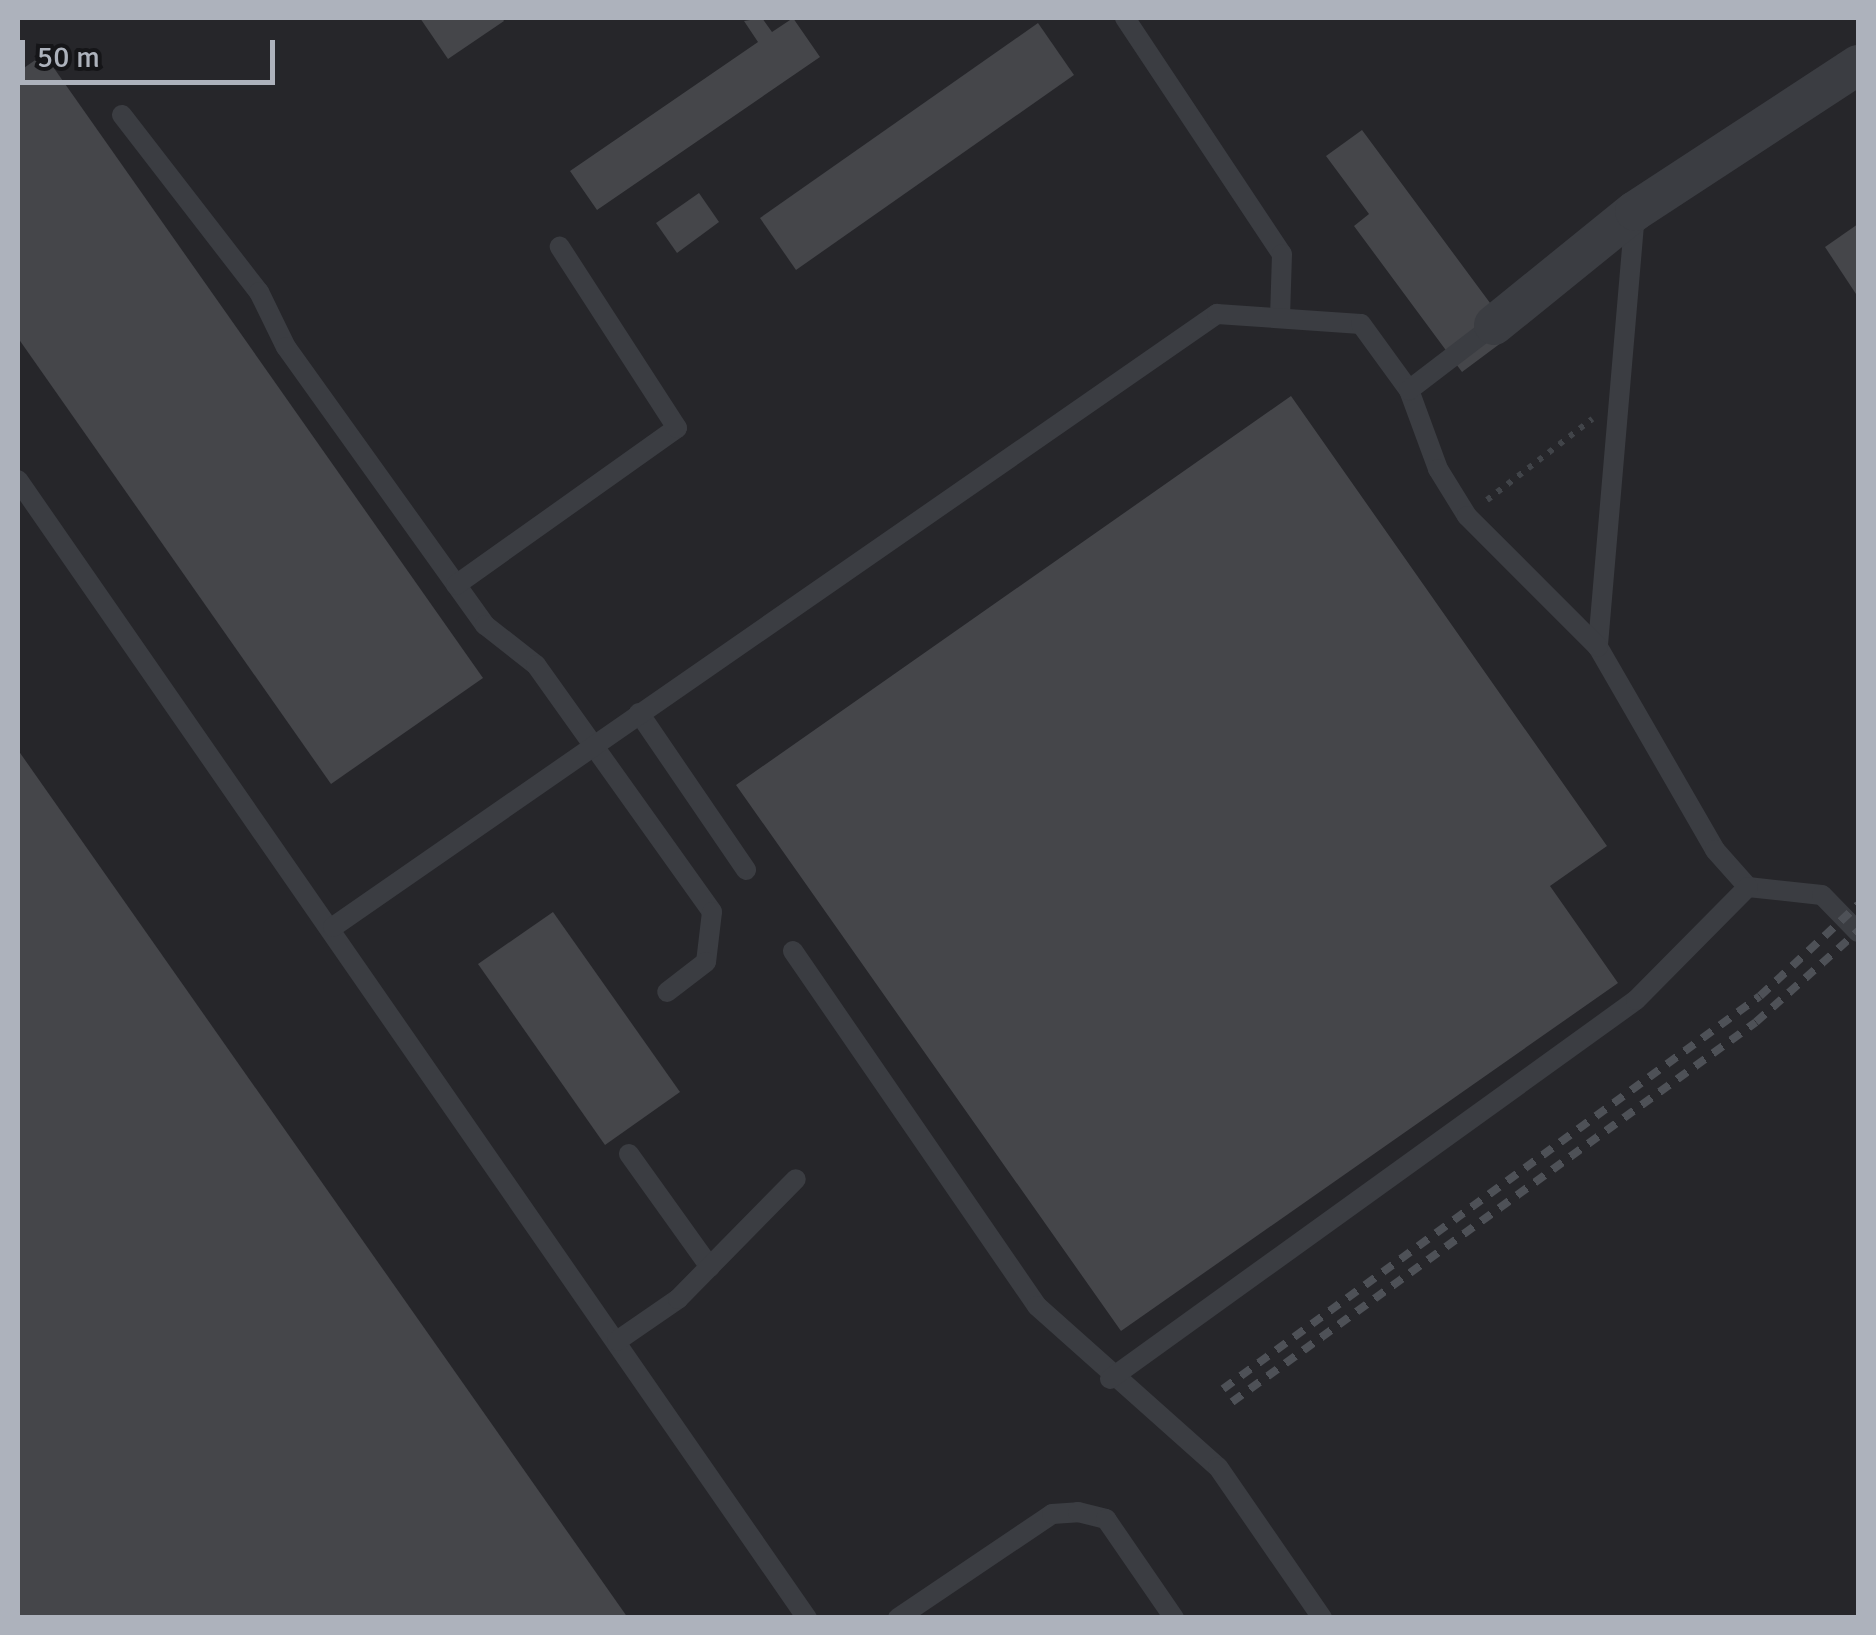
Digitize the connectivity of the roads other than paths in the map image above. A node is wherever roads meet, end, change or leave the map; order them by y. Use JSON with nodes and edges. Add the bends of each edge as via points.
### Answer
{"nodes":[{"id":1,"x":1124,"y":18,"type":"edge"},
{"id":2,"x":1858,"y":65,"type":"edge"},
{"id":3,"x":122,"y":115,"type":"dead end"},
{"id":4,"x":1636,"y":211,"type":"junction"},
{"id":5,"x":560,"y":247,"type":"dead end"},
{"id":6,"x":1280,"y":317,"type":"junction"},
{"id":7,"x":1494,"y":325,"type":"joint"},
{"id":8,"x":1409,"y":390,"type":"junction"},
{"id":9,"x":18,"y":480,"type":"edge"},
{"id":10,"x":456,"y":585,"type":"junction"},
{"id":11,"x":1598,"y":647,"type":"junction"},
{"id":12,"x":639,"y":712,"type":"junction"},
{"id":13,"x":593,"y":744,"type":"junction"},
{"id":14,"x":746,"y":870,"type":"dead end"},
{"id":15,"x":1748,"y":887,"type":"junction"},
{"id":16,"x":333,"y":927,"type":"junction"},
{"id":17,"x":1858,"y":932,"type":"edge"},
{"id":18,"x":793,"y":950,"type":"dead end"},
{"id":19,"x":667,"y":992,"type":"dead end"},
{"id":20,"x":629,"y":1154,"type":"dead end"},
{"id":21,"x":796,"y":1179,"type":"dead end"},
{"id":22,"x":710,"y":1267,"type":"junction"},
{"id":23,"x":617,"y":1341,"type":"junction"},
{"id":24,"x":1110,"y":1379,"type":"junction"},
{"id":25,"x":806,"y":1618,"type":"edge"},
{"id":26,"x":898,"y":1618,"type":"edge"},
{"id":27,"x":1174,"y":1618,"type":"edge"},
{"id":28,"x":1322,"y":1618,"type":"edge"}],
"edges":[{"from":1,"to":6,"type":"lane","via":[[1282,254]]},
{"from":2,"to":4,"type":"street"},
{"from":3,"to":10,"type":"lane","via":[[259,292],[286,347]]},
{"from":4,"to":7,"type":"street"},
{"from":4,"to":11,"type":"lane"},
{"from":5,"to":10,"type":"lane","via":[[676,428]]},
{"from":6,"to":8,"type":"lane","via":[[1360,324]]},
{"from":6,"to":12,"type":"lane","via":[[1217,314]]},
{"from":7,"to":8,"type":"lane"},
{"from":8,"to":11,"type":"lane","via":[[1438,469],[1467,516]]},
{"from":9,"to":16,"type":"lane"},
{"from":10,"to":13,"type":"lane","via":[[485,625],[536,665]]},
{"from":11,"to":15,"type":"lane","via":[[1714,850]]},
{"from":12,"to":13,"type":"lane"},
{"from":12,"to":14,"type":"lane"},
{"from":13,"to":16,"type":"lane"},
{"from":13,"to":19,"type":"lane","via":[[712,912],[706,962]]},
{"from":15,"to":17,"type":"lane","via":[[1822,895]]},
{"from":15,"to":24,"type":"lane","via":[[1636,1000]]},
{"from":16,"to":23,"type":"lane"},
{"from":18,"to":24,"type":"lane","via":[[1037,1306]]},
{"from":20,"to":22,"type":"lane"},
{"from":21,"to":22,"type":"lane"},
{"from":22,"to":23,"type":"lane"},
{"from":23,"to":25,"type":"lane"},
{"from":24,"to":28,"type":"lane","via":[[1218,1468]]},
{"from":26,"to":27,"type":"lane","via":[[1052,1514],[1078,1512],[1106,1519]]}]}
